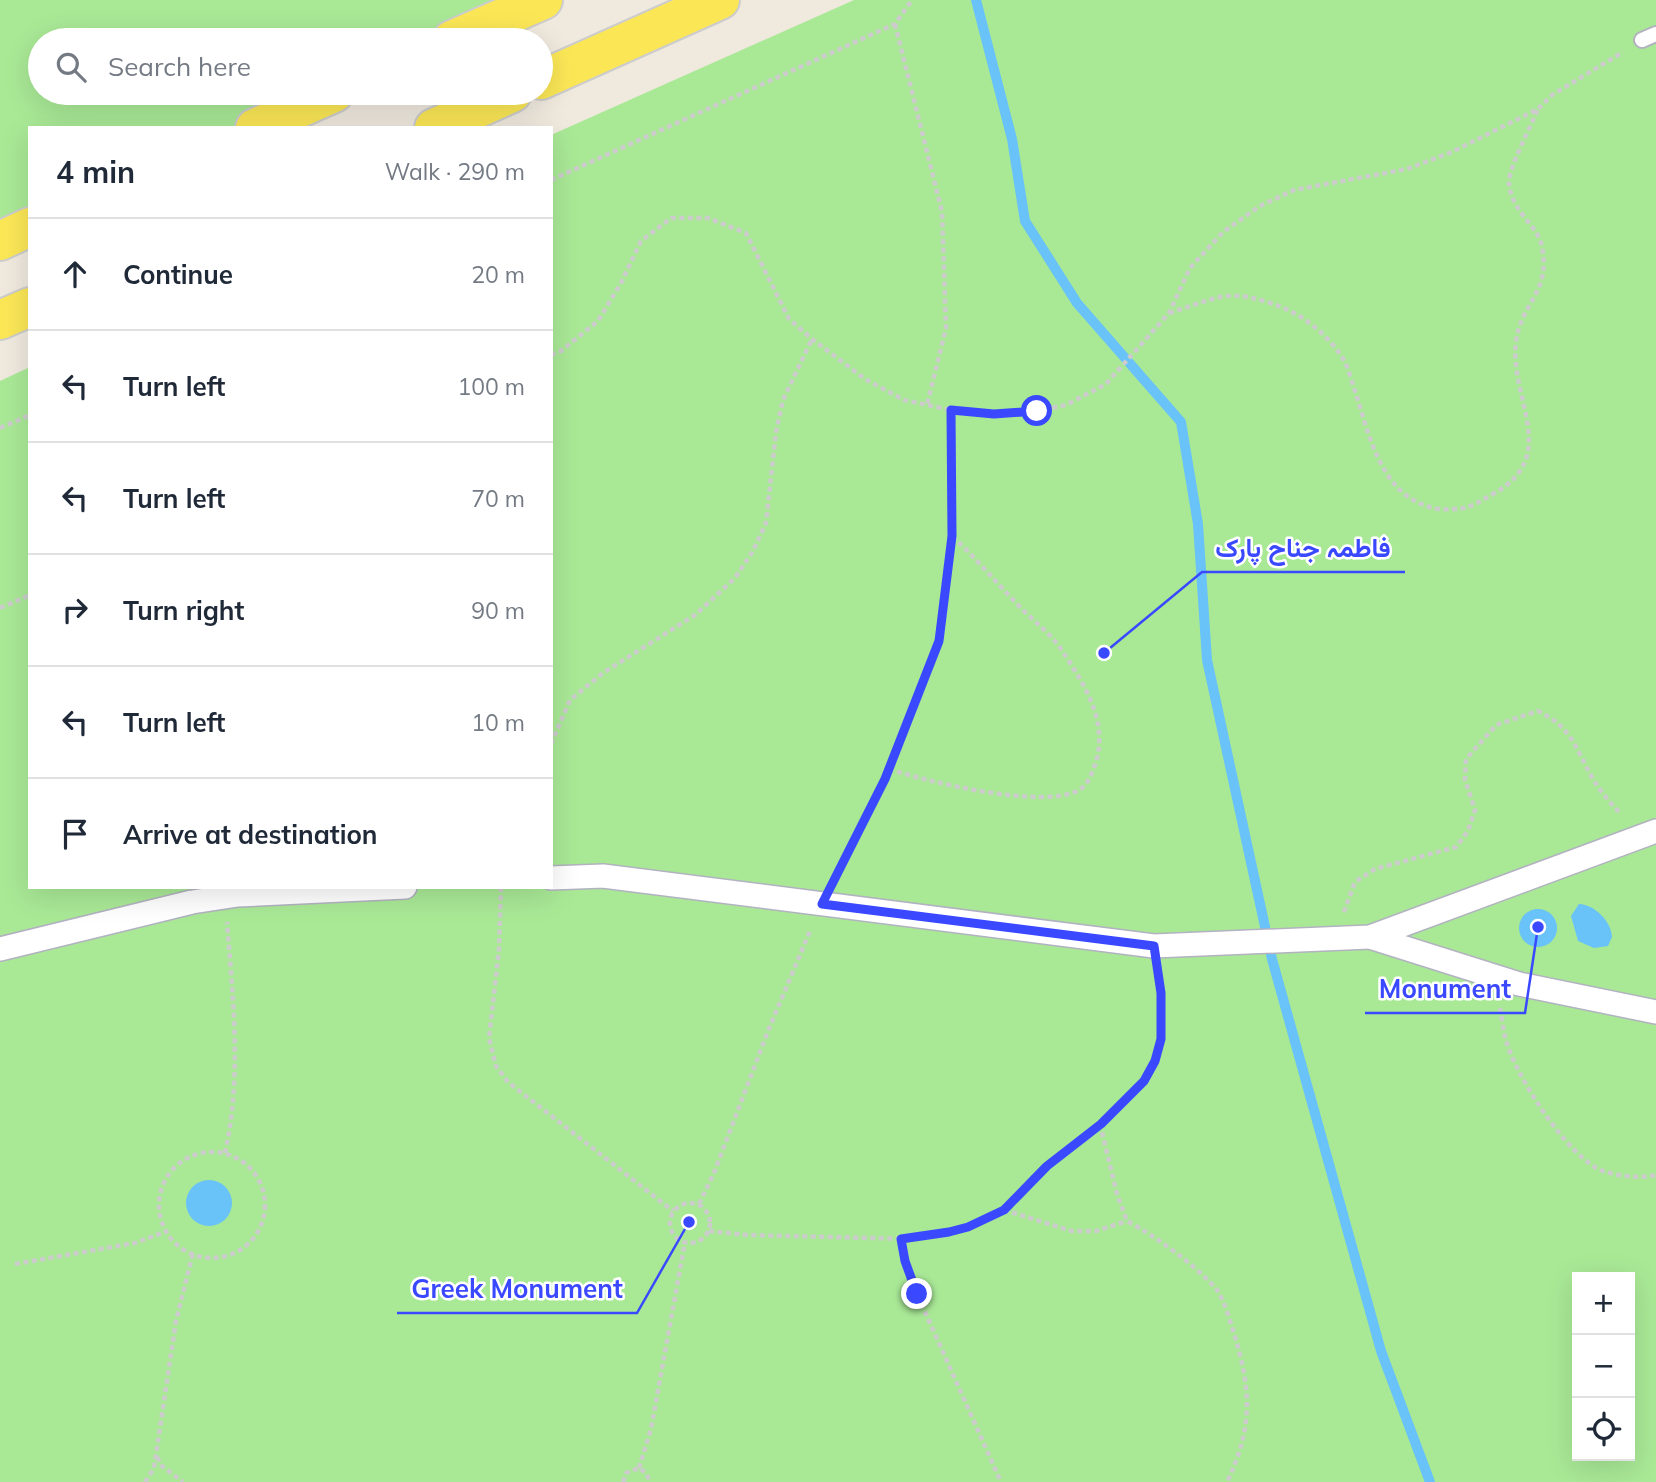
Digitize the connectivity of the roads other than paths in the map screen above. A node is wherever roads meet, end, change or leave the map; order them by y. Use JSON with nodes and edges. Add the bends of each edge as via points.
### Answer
{"nodes":[{"id":1,"x":543,"y":0,"type":"edge"},
{"id":2,"x":720,"y":0,"type":"edge"},
{"id":3,"x":479,"y":28,"type":"edge"},
{"id":4,"x":1656,"y":34,"type":"edge"},
{"id":5,"x":1642,"y":40,"type":"road end"},
{"id":6,"x":553,"y":75,"type":"edge"},
{"id":7,"x":307,"y":105,"type":"edge"},
{"id":8,"x":485,"y":105,"type":"edge"},
{"id":9,"x":260,"y":126,"type":"edge"},
{"id":10,"x":438,"y":126,"type":"edge"},
{"id":11,"x":28,"y":228,"type":"edge"},
{"id":12,"x":0,"y":241,"type":"edge"},
{"id":13,"x":28,"y":308,"type":"edge"},
{"id":14,"x":0,"y":320,"type":"edge"},
{"id":15,"x":1649,"y":834,"type":"edge"},
{"id":16,"x":553,"y":878,"type":"edge"},
{"id":17,"x":369,"y":889,"type":"edge"},
{"id":18,"x":1370,"y":937,"type":"junction"},
{"id":19,"x":0,"y":949,"type":"edge"},
{"id":20,"x":1656,"y":1012,"type":"edge"}],
"edges":[{"from":1,"to":3,"type":"main road"},
{"from":2,"to":6,"type":"main road"},
{"from":4,"to":5,"type":"lane"},
{"from":7,"to":9,"type":"main road"},
{"from":8,"to":10,"type":"main road"},
{"from":11,"to":12,"type":"main road"},
{"from":13,"to":14,"type":"main road"},
{"from":15,"to":18,"type":"street"},
{"from":16,"to":18,"type":"street","via":[[603,876],[1154,946]]},
{"from":17,"to":19,"type":"street","via":[[192,902]]},
{"from":18,"to":20,"type":"street","via":[[1519,984]]}]}
